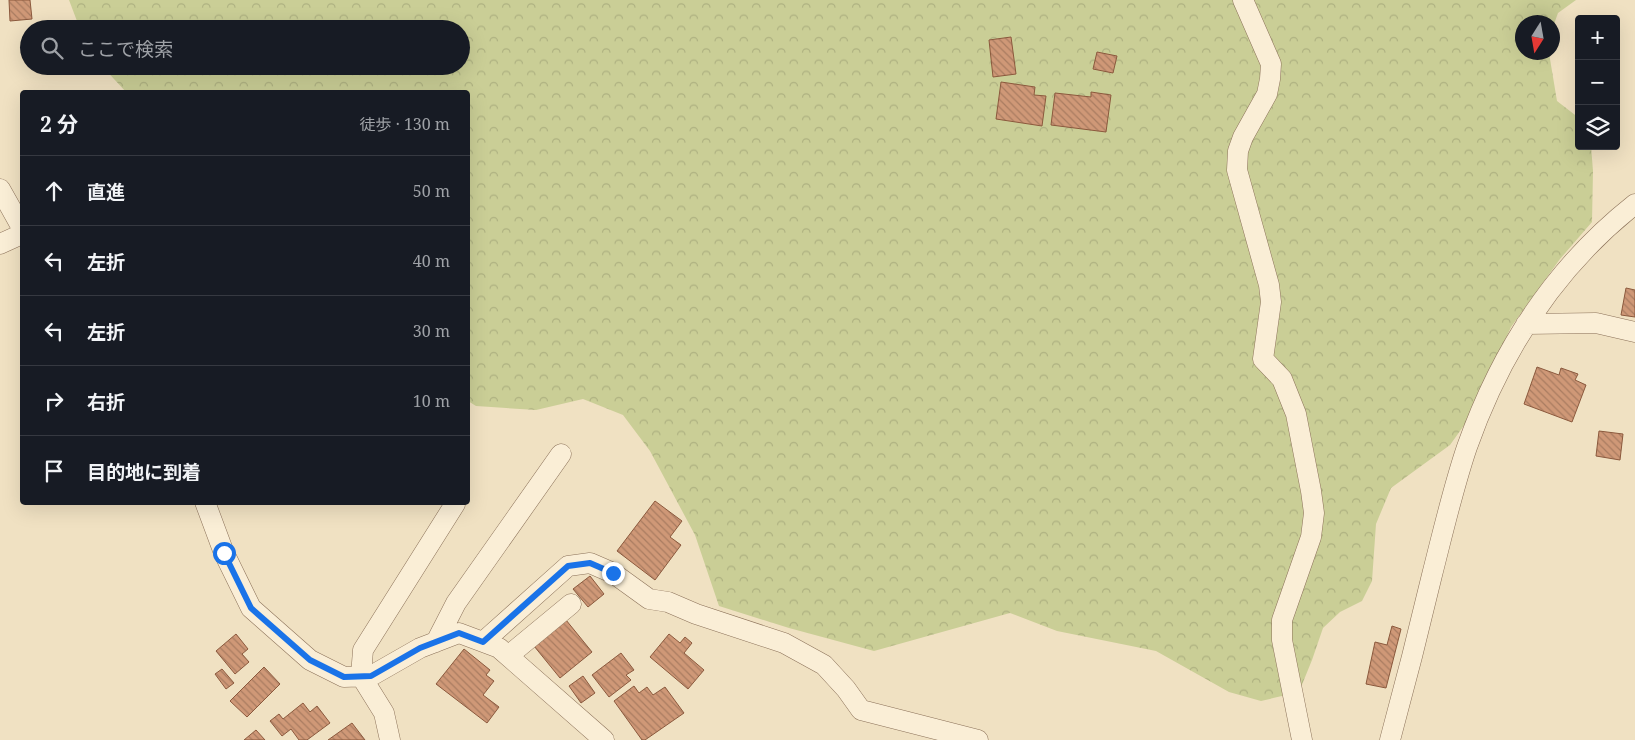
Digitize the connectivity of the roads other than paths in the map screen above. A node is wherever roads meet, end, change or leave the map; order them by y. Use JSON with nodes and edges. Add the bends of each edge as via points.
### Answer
{"nodes":[{"id":1,"x":1243,"y":0,"type":"edge"},
{"id":2,"x":0,"y":189,"type":"edge"},
{"id":3,"x":1635,"y":204,"type":"edge"},
{"id":4,"x":20,"y":224,"type":"edge"},
{"id":5,"x":20,"y":235,"type":"edge"},
{"id":6,"x":0,"y":244,"type":"edge"},
{"id":7,"x":1526,"y":324,"type":"junction"},
{"id":8,"x":1635,"y":332,"type":"edge"},
{"id":9,"x":561,"y":454,"type":"dead end"},
{"id":10,"x":206,"y":505,"type":"edge"},
{"id":11,"x":454,"y":505,"type":"edge"},
{"id":12,"x":571,"y":604,"type":"dead end"},
{"id":13,"x":436,"y":642,"type":"junction"},
{"id":14,"x":483,"y":642,"type":"junction"},
{"id":15,"x":508,"y":656,"type":"junction"},
{"id":16,"x":361,"y":676,"type":"junction"},
{"id":17,"x":390,"y":740,"type":"edge"},
{"id":18,"x":604,"y":740,"type":"edge"},
{"id":19,"x":978,"y":740,"type":"edge"},
{"id":20,"x":1302,"y":740,"type":"edge"},
{"id":21,"x":1390,"y":740,"type":"edge"}],
"edges":[{"from":1,"to":20,"type":"street","via":[[1270,64],[1267,94],[1243,137],[1237,170],[1269,285],[1271,302],[1263,359],[1282,379],[1296,414],[1314,513],[1311,537],[1282,620],[1282,640]]},
{"from":2,"to":4,"type":"street"},
{"from":3,"to":7,"type":"street","via":[[1611,222],[1579,254]]},
{"from":5,"to":6,"type":"street"},
{"from":7,"to":8,"type":"street","via":[[1596,322]]},
{"from":7,"to":21,"type":"street","via":[[1507,356],[1467,448]]},
{"from":9,"to":13,"type":"street","via":[[456,603]]},
{"from":10,"to":16,"type":"street","via":[[224,553],[251,608],[310,660],[344,677]]},
{"from":11,"to":16,"type":"street","via":[[363,650]]},
{"from":12,"to":15,"type":"street"},
{"from":13,"to":14,"type":"street","via":[[459,633]]},
{"from":13,"to":16,"type":"street","via":[[371,676]]},
{"from":14,"to":15,"type":"street","via":[[499,648]]},
{"from":14,"to":19,"type":"street","via":[[568,566],[590,563],[613,573],[649,599],[668,602],[784,643],[824,665],[861,710]]},
{"from":15,"to":18,"type":"street"},
{"from":16,"to":17,"type":"street","via":[[384,713]]}]}
